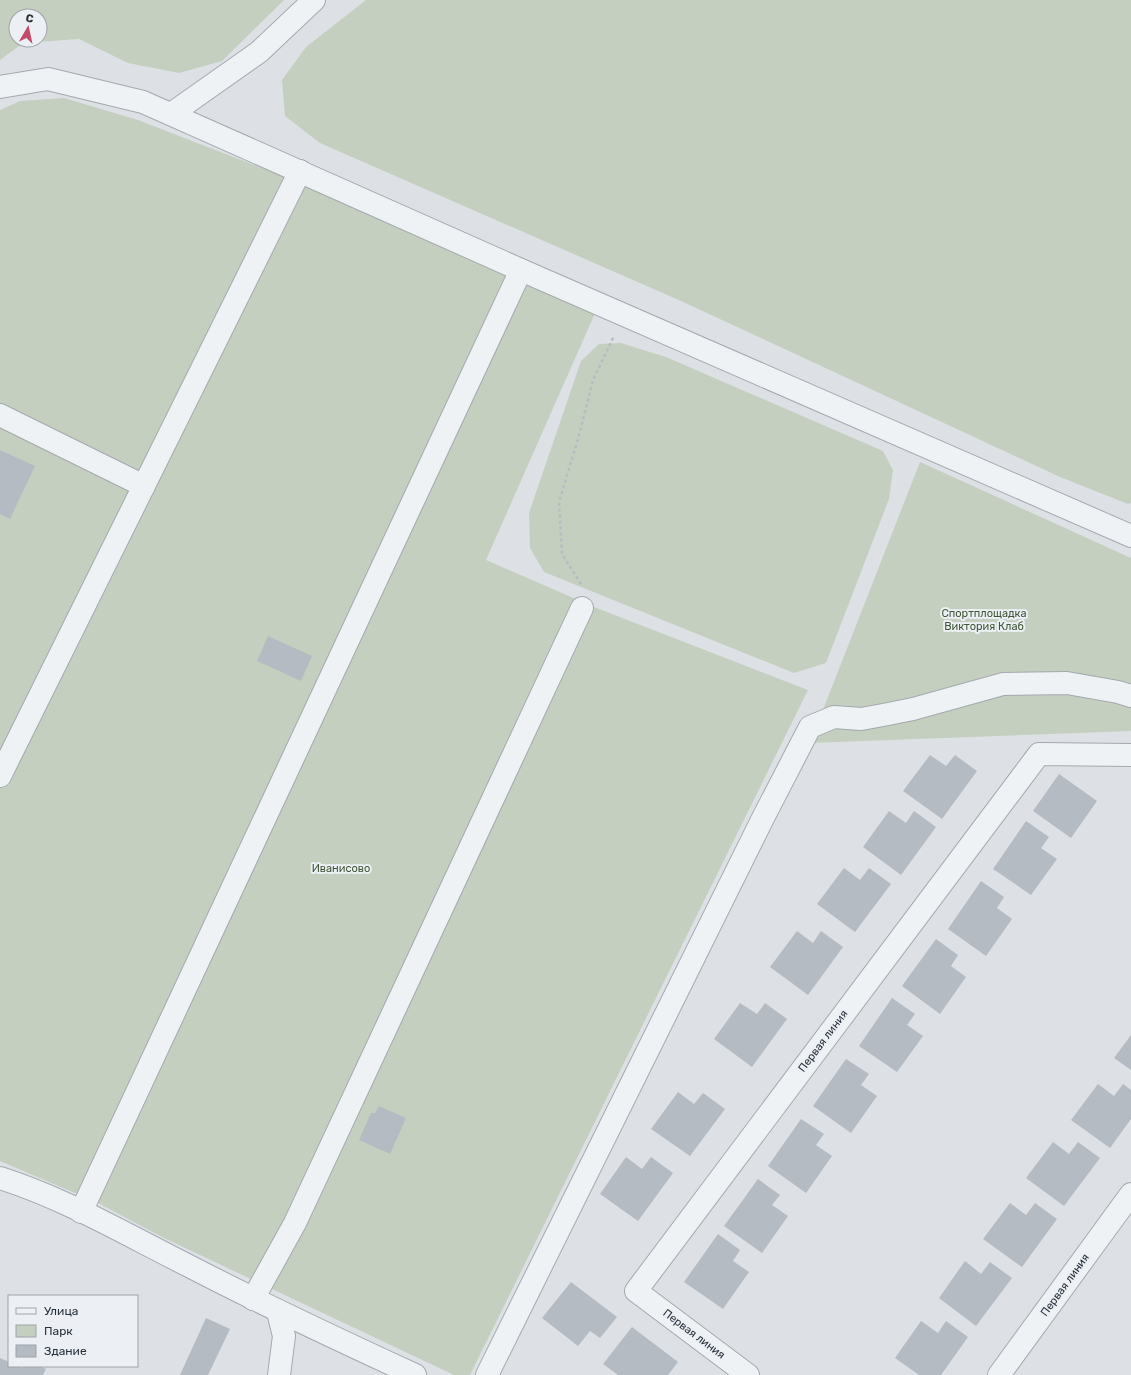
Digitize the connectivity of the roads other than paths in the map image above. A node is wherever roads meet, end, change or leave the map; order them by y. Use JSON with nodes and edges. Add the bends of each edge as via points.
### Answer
{"nodes":[{"id":1,"x":314,"y":0,"type":"edge"},
{"id":2,"x":0,"y":87,"type":"edge"},
{"id":3,"x":170,"y":114,"type":"junction"},
{"id":4,"x":300,"y":171,"type":"junction"},
{"id":5,"x":521,"y":270,"type":"junction"},
{"id":6,"x":0,"y":415,"type":"edge"},
{"id":7,"x":144,"y":486,"type":"junction"},
{"id":8,"x":1131,"y":536,"type":"edge"},
{"id":9,"x":582,"y":598,"type":"road end"},
{"id":10,"x":1131,"y":696,"type":"edge"},
{"id":11,"x":1131,"y":755,"type":"edge"},
{"id":12,"x":0,"y":776,"type":"edge"},
{"id":13,"x":0,"y":1178,"type":"edge"},
{"id":14,"x":1131,"y":1194,"type":"edge"},
{"id":15,"x":81,"y":1212,"type":"junction"},
{"id":16,"x":254,"y":1299,"type":"junction"},
{"id":17,"x":278,"y":1312,"type":"junction"},
{"id":18,"x":279,"y":1375,"type":"edge"},
{"id":19,"x":415,"y":1375,"type":"edge"},
{"id":20,"x":487,"y":1375,"type":"edge"},
{"id":21,"x":748,"y":1375,"type":"edge"},
{"id":22,"x":999,"y":1375,"type":"edge"}],
"edges":[{"from":1,"to":3,"type":"street","via":[[259,52]]},
{"from":2,"to":3,"type":"street","via":[[48,79],[143,102]]},
{"from":3,"to":4,"type":"street"},
{"from":4,"to":5,"type":"street"},
{"from":4,"to":7,"type":"street"},
{"from":5,"to":8,"type":"street"},
{"from":5,"to":15,"type":"street"},
{"from":6,"to":7,"type":"street"},
{"from":7,"to":12,"type":"street"},
{"from":9,"to":16,"type":"street","via":[[295,1222]]},
{"from":10,"to":20,"type":"street","via":[[1067,683],[1003,684],[913,709],[861,719],[834,717],[810,727]]},
{"from":11,"to":21,"type":"street","name":"Первая линия","via":[[1039,754],[636,1291]]},
{"from":13,"to":15,"type":"street","via":[[26,1186]]},
{"from":14,"to":22,"type":"street","name":"Первая линия"},
{"from":15,"to":16,"type":"street"},
{"from":16,"to":17,"type":"street"},
{"from":17,"to":18,"type":"street","via":[[284,1336]]},
{"from":17,"to":19,"type":"street"}]}
